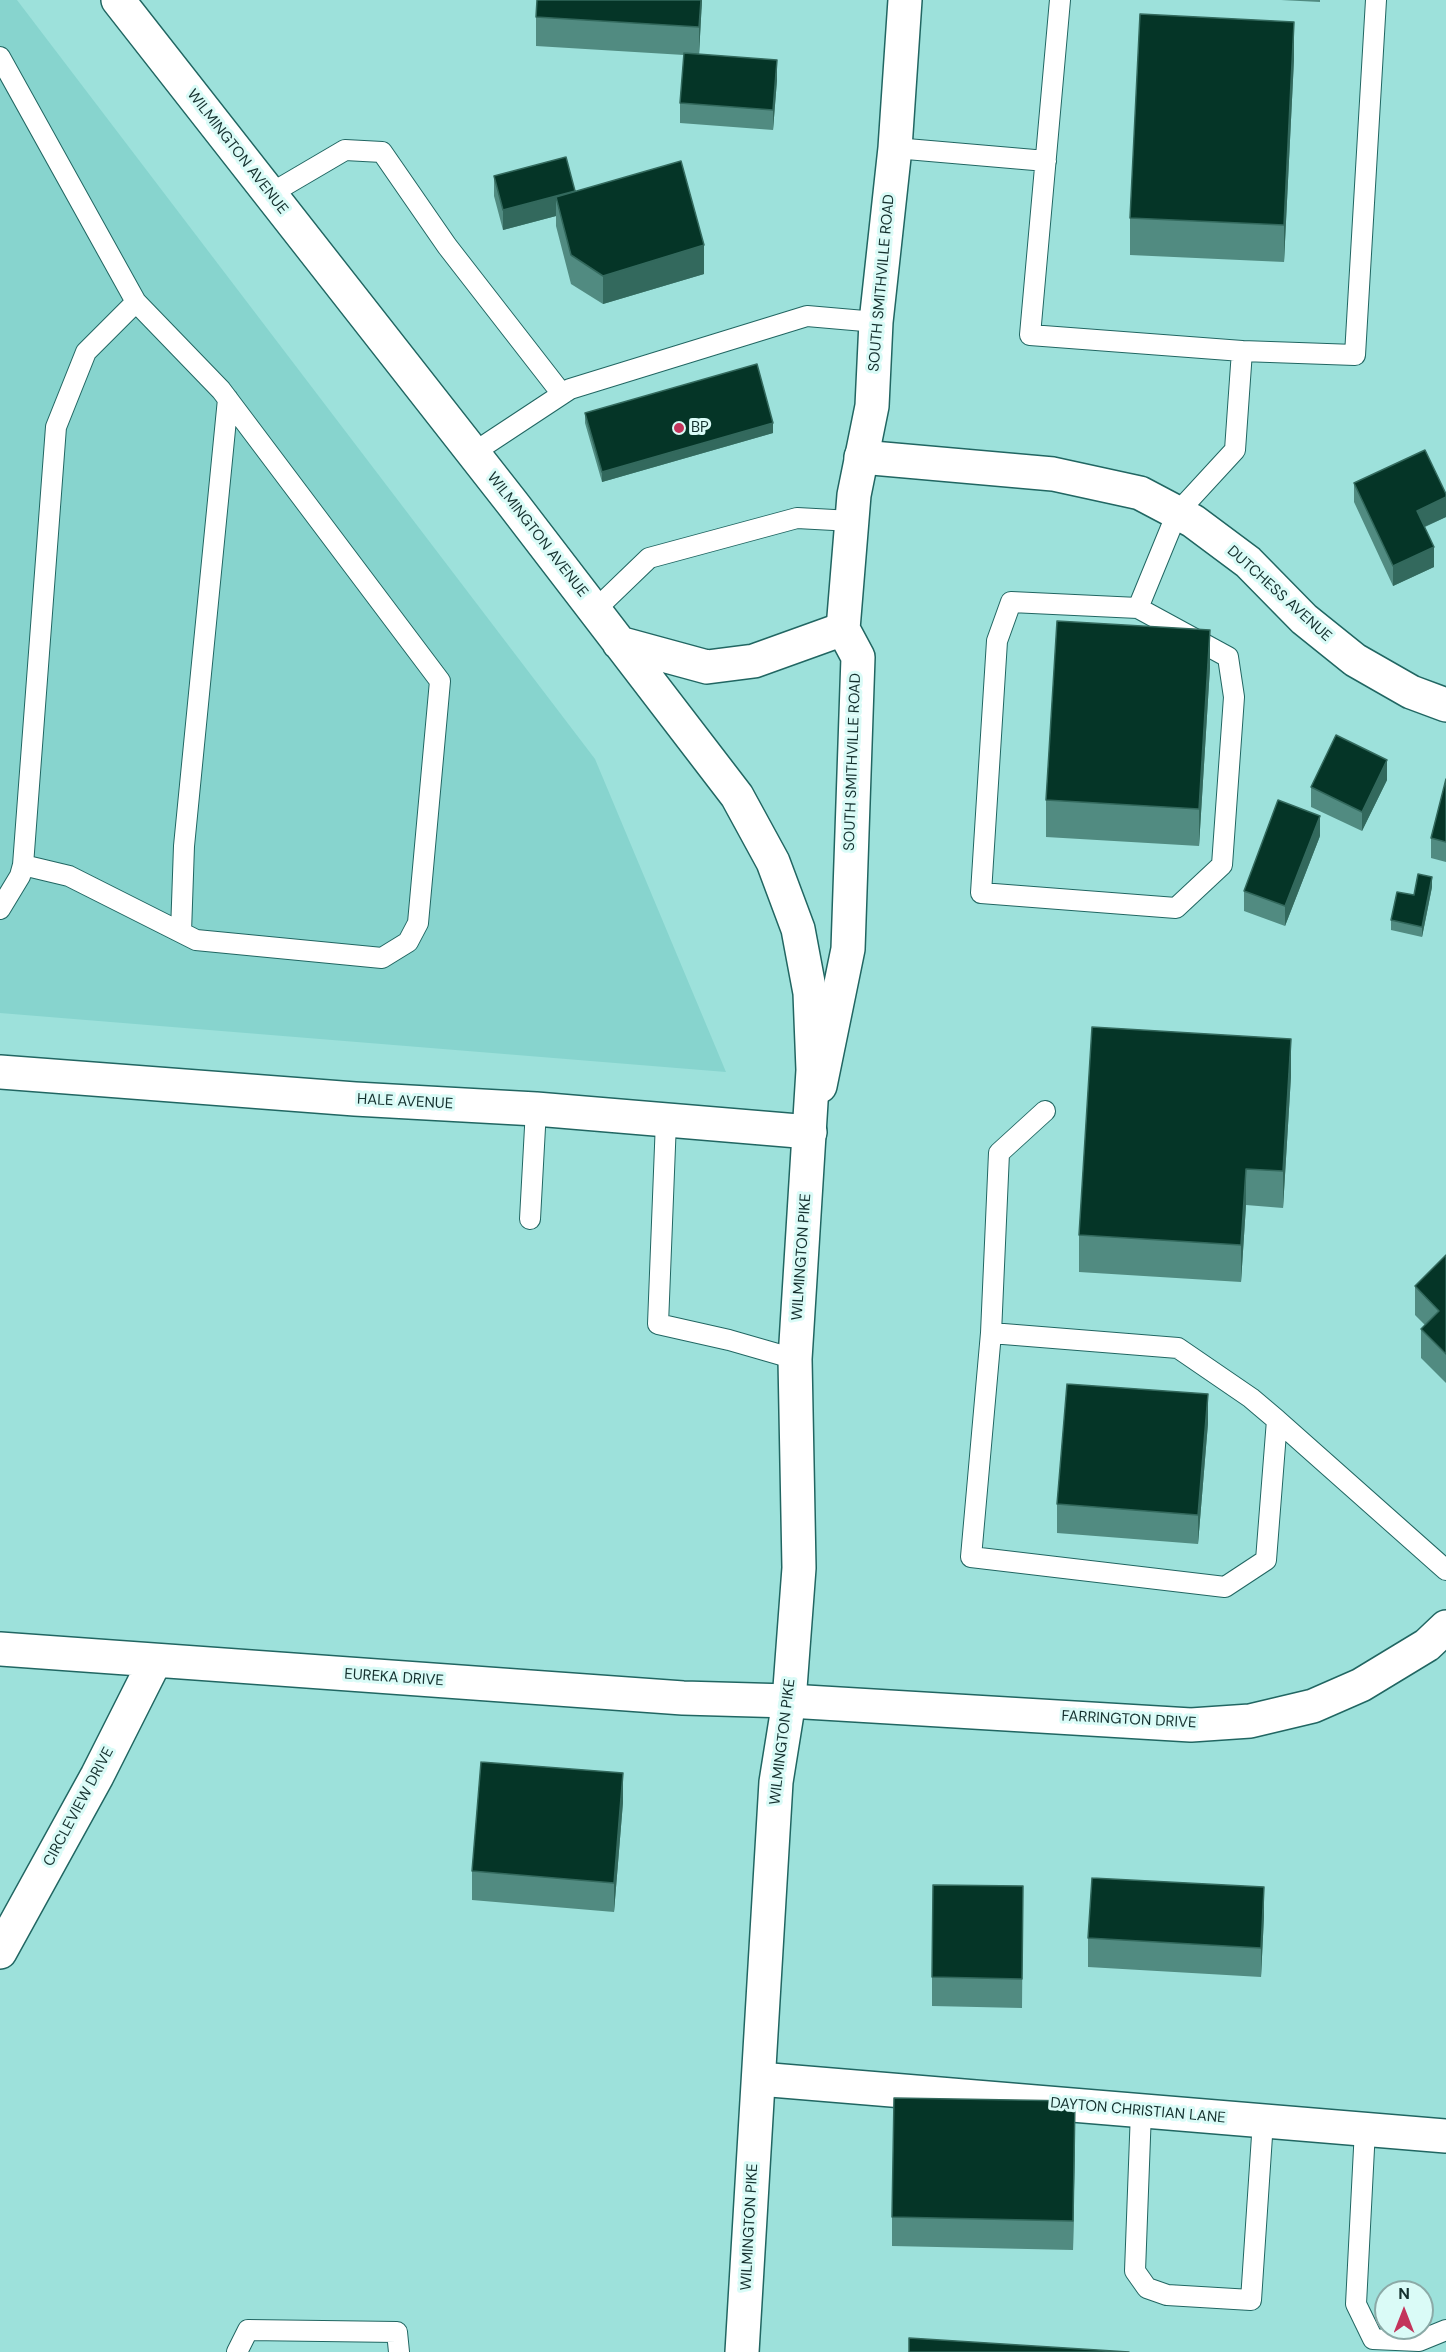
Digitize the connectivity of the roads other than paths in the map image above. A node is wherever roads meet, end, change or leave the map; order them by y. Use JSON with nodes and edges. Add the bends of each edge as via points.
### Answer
{"nodes":[{"id":1,"x":118,"y":0,"type":"edge"},
{"id":2,"x":905,"y":0,"type":"edge"},
{"id":3,"x":1060,"y":0,"type":"edge"},
{"id":4,"x":1376,"y":0,"type":"edge"},
{"id":5,"x":0,"y":57,"type":"edge"},
{"id":6,"x":895,"y":148,"type":"junction"},
{"id":7,"x":1046,"y":161,"type":"junction"},
{"id":8,"x":270,"y":194,"type":"junction"},
{"id":9,"x":136,"y":302,"type":"junction"},
{"id":10,"x":876,"y":322,"type":"junction"},
{"id":11,"x":1242,"y":351,"type":"junction"},
{"id":12,"x":562,"y":394,"type":"junction"},
{"id":13,"x":228,"y":399,"type":"junction"},
{"id":14,"x":473,"y":453,"type":"junction"},
{"id":15,"x":861,"y":457,"type":"junction"},
{"id":16,"x":1177,"y":513,"type":"junction"},
{"id":17,"x":852,"y":521,"type":"junction"},
{"id":18,"x":1138,"y":608,"type":"junction"},
{"id":19,"x":595,"y":610,"type":"junction"},
{"id":20,"x":843,"y":629,"type":"junction"},
{"id":21,"x":619,"y":643,"type":"junction"},
{"id":22,"x":1446,"y":705,"type":"edge"},
{"id":23,"x":23,"y":865,"type":"junction"},
{"id":24,"x":0,"y":909,"type":"edge"},
{"id":25,"x":181,"y":932,"type":"junction"},
{"id":26,"x":0,"y":1072,"type":"edge"},
{"id":27,"x":536,"y":1109,"type":"junction"},
{"id":28,"x":1045,"y":1112,"type":"dead end"},
{"id":29,"x":666,"y":1121,"type":"junction"},
{"id":30,"x":810,"y":1132,"type":"junction"},
{"id":31,"x":530,"y":1219,"type":"dead end"},
{"id":32,"x":991,"y":1333,"type":"junction"},
{"id":33,"x":795,"y":1359,"type":"junction"},
{"id":34,"x":1277,"y":1420,"type":"junction"},
{"id":35,"x":1446,"y":1570,"type":"edge"},
{"id":36,"x":1446,"y":1628,"type":"edge"},
{"id":37,"x":0,"y":1649,"type":"edge"},
{"id":38,"x":154,"y":1661,"type":"junction"},
{"id":39,"x":789,"y":1701,"type":"junction"},
{"id":40,"x":0,"y":1952,"type":"edge"},
{"id":41,"x":759,"y":2079,"type":"junction"},
{"id":42,"x":1142,"y":2111,"type":"junction"},
{"id":43,"x":1263,"y":2121,"type":"junction"},
{"id":44,"x":1365,"y":2129,"type":"junction"},
{"id":45,"x":1446,"y":2136,"type":"edge"},
{"id":46,"x":1446,"y":2330,"type":"edge"},
{"id":47,"x":237,"y":2352,"type":"edge"},
{"id":48,"x":399,"y":2352,"type":"edge"},
{"id":49,"x":742,"y":2352,"type":"edge"}],
"edges":[{"from":1,"to":8,"type":"main road","name":"WILMINGTON AVENUE"},
{"from":2,"to":6,"type":"main road","name":"SOUTH SMITHVILLE ROAD"},
{"from":3,"to":7,"type":"lane"},
{"from":4,"to":11,"type":"lane","via":[[1355,355]]},
{"from":5,"to":9,"type":"lane"},
{"from":6,"to":7,"type":"lane"},
{"from":6,"to":10,"type":"main road","name":"SOUTH SMITHVILLE ROAD"},
{"from":7,"to":11,"type":"lane","via":[[1030,335]]},
{"from":8,"to":12,"type":"lane","via":[[345,150],[382,152],[447,246]]},
{"from":8,"to":14,"type":"main road","name":"WILMINGTON AVENUE"},
{"from":9,"to":13,"type":"lane"},
{"from":9,"to":23,"type":"lane","via":[[86,352],[56,427]]},
{"from":10,"to":12,"type":"lane","via":[[807,316]]},
{"from":10,"to":15,"type":"main road","name":"SOUTH SMITHVILLE ROAD","via":[[872,406]]},
{"from":11,"to":16,"type":"lane","via":[[1235,450]]},
{"from":12,"to":14,"type":"lane"},
{"from":13,"to":25,"type":"lane","via":[[184,846]]},
{"from":13,"to":25,"type":"lane","via":[[440,681],[420,912],[408,942],[382,958],[196,940]]},
{"from":14,"to":19,"type":"main road","name":"WILMINGTON AVENUE"},
{"from":15,"to":16,"type":"main road","name":"DUTCHESS AVENUE","via":[[1053,474],[1140,493]]},
{"from":15,"to":17,"type":"main road","name":"SOUTH SMITHVILLE ROAD"},
{"from":16,"to":18,"type":"lane"},
{"from":16,"to":22,"type":"main road","name":"DUTCHESS AVENUE","via":[[1248,562],[1304,619],[1355,660],[1411,692]]},
{"from":17,"to":19,"type":"lane","via":[[797,518],[649,558]]},
{"from":17,"to":20,"type":"main road","name":"SOUTH SMITHVILLE ROAD"},
{"from":18,"to":18,"type":"lane","via":[[1011,602],[997,641],[981,893],[1176,908],[1222,865],[1234,698],[1228,657]]},
{"from":19,"to":21,"type":"main road","name":"WILMINGTON AVENUE"},
{"from":20,"to":21,"type":"main road","via":[[754,661],[707,667]]},
{"from":20,"to":30,"type":"main road","name":"SOUTH SMITHVILLE ROAD","via":[[858,657],[848,949]]},
{"from":21,"to":30,"type":"main road","name":"WILMINGTON AVENUE","via":[[737,796],[773,862],[798,929],[810,993]]},
{"from":23,"to":24,"type":"lane"},
{"from":23,"to":25,"type":"lane","via":[[69,876]]},
{"from":26,"to":27,"type":"main road","name":"HALE AVENUE"},
{"from":27,"to":29,"type":"main road","name":"HALE AVENUE"},
{"from":27,"to":31,"type":"lane"},
{"from":28,"to":32,"type":"lane","via":[[999,1153]]},
{"from":29,"to":30,"type":"main road","name":"HALE AVENUE"},
{"from":29,"to":33,"type":"lane","via":[[658,1324]]},
{"from":30,"to":33,"type":"main road","name":"WILMINGTON PIKE"},
{"from":32,"to":34,"type":"lane","via":[[1178,1348]]},
{"from":32,"to":34,"type":"lane","via":[[971,1557],[1226,1587],[1266,1560]]},
{"from":33,"to":39,"type":"main road","name":"WILMINGTON PIKE","via":[[799,1568]]},
{"from":34,"to":35,"type":"lane"},
{"from":36,"to":39,"type":"main road","name":"FARRINGTON DRIVE","via":[[1427,1645],[1361,1685],[1313,1706],[1250,1720],[1191,1725]]},
{"from":37,"to":38,"type":"main road","name":"EUREKA DRIVE"},
{"from":38,"to":39,"type":"main road","name":"EUREKA DRIVE","via":[[684,1698]]},
{"from":38,"to":40,"type":"main road","name":"CIRCLEVIEW DRIVE","via":[[97,1776]]},
{"from":39,"to":41,"type":"main road","name":"WILMINGTON PIKE","via":[[776,1782]]},
{"from":41,"to":42,"type":"main road","name":"DAYTON CHRISTIAN LANE"},
{"from":41,"to":49,"type":"main road","name":"WILMINGTON PIKE"},
{"from":42,"to":43,"type":"main road","name":"DAYTON CHRISTIAN LANE"},
{"from":42,"to":43,"type":"lane","via":[[1135,2271],[1147,2288],[1167,2295],[1251,2300]]},
{"from":43,"to":44,"type":"main road","name":"DAYTON CHRISTIAN LANE"},
{"from":44,"to":45,"type":"main road","name":"DAYTON CHRISTIAN LANE"},
{"from":44,"to":46,"type":"lane","via":[[1356,2304],[1373,2339],[1419,2341]]},
{"from":47,"to":48,"type":"lane","via":[[248,2330],[260,2330],[397,2332]]}]}
